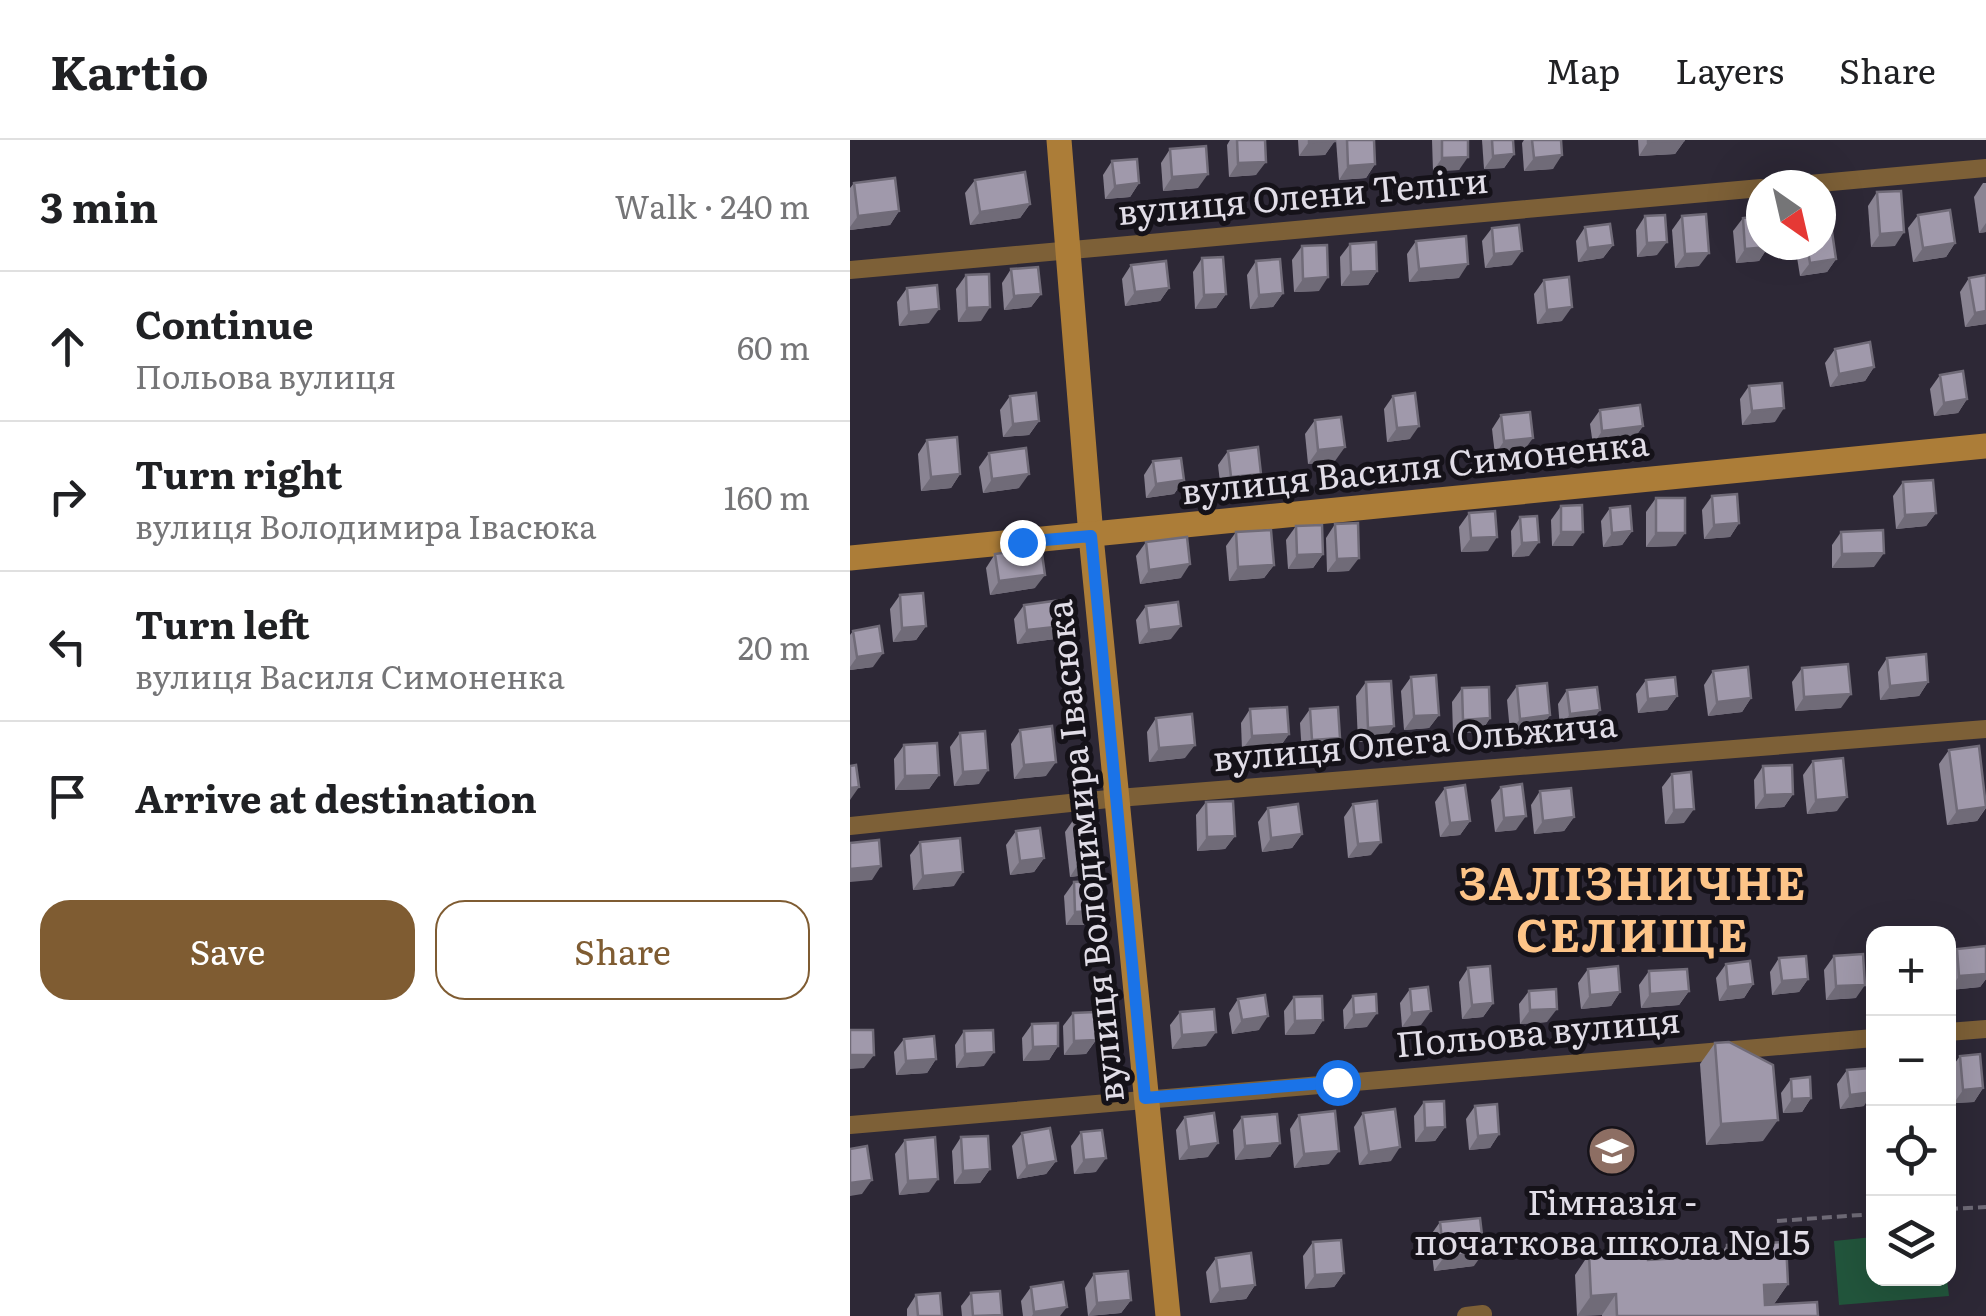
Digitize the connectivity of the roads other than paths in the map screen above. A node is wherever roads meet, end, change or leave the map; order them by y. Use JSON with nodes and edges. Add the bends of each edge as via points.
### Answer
{"nodes":[{"id":1,"x":1059,"y":140,"type":"edge"},
{"id":2,"x":1986,"y":168,"type":"edge"},
{"id":3,"x":1836,"y":182,"type":"edge"},
{"id":4,"x":1746,"y":189,"type":"edge"},
{"id":5,"x":1069,"y":251,"type":"junction"},
{"id":6,"x":850,"y":270,"type":"edge"},
{"id":7,"x":1986,"y":446,"type":"edge"},
{"id":8,"x":1091,"y":536,"type":"junction"},
{"id":9,"x":850,"y":558,"type":"edge"},
{"id":10,"x":1986,"y":730,"type":"edge"},
{"id":11,"x":1118,"y":798,"type":"junction"},
{"id":12,"x":850,"y":826,"type":"edge"},
{"id":13,"x":1986,"y":1028,"type":"edge"},
{"id":14,"x":1956,"y":1031,"type":"edge"},
{"id":15,"x":1866,"y":1039,"type":"edge"},
{"id":16,"x":1145,"y":1098,"type":"junction"},
{"id":17,"x":850,"y":1125,"type":"edge"},
{"id":18,"x":1168,"y":1316,"type":"edge"}],
"edges":[{"from":1,"to":5,"type":"street","name":"вулиця Володимира Івасюка"},
{"from":2,"to":3,"type":"street"},
{"from":4,"to":5,"type":"street","name":"вулиця Олени Теліги"},
{"from":5,"to":6,"type":"street","name":"вулиця Олени Теліги"},
{"from":5,"to":8,"type":"street","name":"вулиця Володимира Івасюка"},
{"from":7,"to":8,"type":"street","name":"вулиця Василя Симоненка"},
{"from":8,"to":9,"type":"street","name":"вулиця Василя Симоненка"},
{"from":8,"to":11,"type":"street","name":"вулиця Володимира Івасюка"},
{"from":10,"to":11,"type":"street","name":"вулиця Олега Ольжича"},
{"from":11,"to":12,"type":"street","name":"вулиця Олега Ольжича"},
{"from":11,"to":16,"type":"street","name":"вулиця Володимира Івасюка"},
{"from":13,"to":14,"type":"street"},
{"from":15,"to":16,"type":"street","name":"Польова вулиця"},
{"from":16,"to":17,"type":"street","name":"Польова вулиця"},
{"from":16,"to":18,"type":"street","name":"вулиця Володимира Івасюка"}]}
